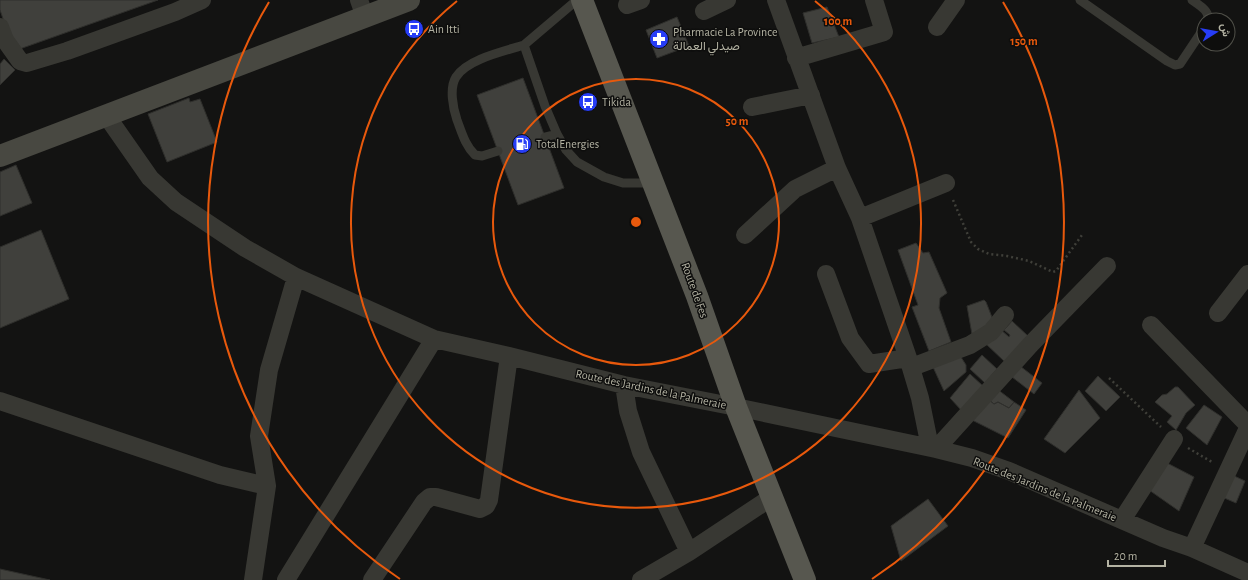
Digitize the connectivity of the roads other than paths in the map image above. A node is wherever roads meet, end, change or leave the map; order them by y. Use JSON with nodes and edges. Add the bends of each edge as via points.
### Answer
{"nodes":[{"id":1,"x":202,"y":0,"type":"edge"},
{"id":2,"x":409,"y":0,"type":"edge"},
{"id":3,"x":577,"y":0,"type":"edge"},
{"id":4,"x":582,"y":0,"type":"edge"},
{"id":5,"x":727,"y":0,"type":"edge"},
{"id":6,"x":776,"y":0,"type":"edge"},
{"id":7,"x":874,"y":0,"type":"edge"},
{"id":8,"x":956,"y":0,"type":"edge"},
{"id":9,"x":1080,"y":0,"type":"edge"},
{"id":10,"x":1192,"y":0,"type":"edge"},
{"id":11,"x":362,"y":8,"type":"edge"},
{"id":12,"x":704,"y":11,"type":"dead end"},
{"id":13,"x":1207,"y":12,"type":"edge"},
{"id":14,"x":0,"y":27,"type":"edge"},
{"id":15,"x":936,"y":27,"type":"dead end"},
{"id":16,"x":1196,"y":40,"type":"edge"},
{"id":17,"x":524,"y":45,"type":"junction"},
{"id":18,"x":796,"y":58,"type":"junction"},
{"id":19,"x":811,"y":95,"type":"junction"},
{"id":20,"x":752,"y":107,"type":"dead end"},
{"id":21,"x":106,"y":115,"type":"junction"},
{"id":22,"x":557,"y":134,"type":"junction"},
{"id":23,"x":545,"y":137,"type":"dead end"},
{"id":24,"x":498,"y":151,"type":"dead end"},
{"id":25,"x":0,"y":156,"type":"edge"},
{"id":26,"x":837,"y":168,"type":"junction"},
{"id":27,"x":654,"y":182,"type":"junction"},
{"id":28,"x":946,"y":183,"type":"road end"},
{"id":29,"x":860,"y":218,"type":"junction"},
{"id":30,"x":745,"y":235,"type":"dead end"},
{"id":31,"x":1107,"y":266,"type":"dead end"},
{"id":32,"x":826,"y":274,"type":"dead end"},
{"id":33,"x":1248,"y":274,"type":"edge"},
{"id":34,"x":296,"y":277,"type":"junction"},
{"id":35,"x":1218,"y":313,"type":"dead end"},
{"id":36,"x":1005,"y":315,"type":"dead end"},
{"id":37,"x":1151,"y":325,"type":"dead end"},
{"id":38,"x":434,"y":338,"type":"junction"},
{"id":39,"x":509,"y":356,"type":"junction"},
{"id":40,"x":910,"y":363,"type":"junction"},
{"id":41,"x":624,"y":385,"type":"junction"},
{"id":42,"x":0,"y":401,"type":"edge"},
{"id":43,"x":736,"y":406,"type":"junction"},
{"id":44,"x":1248,"y":426,"type":"edge"},
{"id":45,"x":1174,"y":439,"type":"dead end"},
{"id":46,"x":933,"y":448,"type":"junction"},
{"id":47,"x":267,"y":486,"type":"junction"},
{"id":48,"x":772,"y":497,"type":"junction"},
{"id":49,"x":1122,"y":520,"type":"junction"},
{"id":50,"x":1192,"y":548,"type":"junction"},
{"id":51,"x":690,"y":552,"type":"junction"},
{"id":52,"x":1248,"y":573,"type":"edge"},
{"id":53,"x":253,"y":580,"type":"edge"},
{"id":54,"x":286,"y":580,"type":"edge"},
{"id":55,"x":372,"y":580,"type":"edge"},
{"id":56,"x":641,"y":580,"type":"edge"},
{"id":57,"x":805,"y":580,"type":"edge"}],
"edges":[{"from":1,"to":14,"type":"street","via":[[175,12],[27,63],[20,61],[5,40]]},
{"from":2,"to":11,"type":"street"},
{"from":3,"to":17,"type":"lane"},
{"from":4,"to":27,"type":"main road","name":"Route de Fes"},
{"from":5,"to":12,"type":"street"},
{"from":6,"to":18,"type":"street"},
{"from":7,"to":18,"type":"street","via":[[884,32]]},
{"from":8,"to":15,"type":"street"},
{"from":9,"to":16,"type":"lane","via":[[1175,65],[1180,64]]},
{"from":10,"to":13,"type":"lane"},
{"from":11,"to":21,"type":"street"},
{"from":17,"to":22,"type":"lane"},
{"from":17,"to":24,"type":"lane","via":[[473,63],[462,70],[453,87],[456,115],[469,150],[474,155],[482,156]]},
{"from":18,"to":19,"type":"street"},
{"from":19,"to":20,"type":"street"},
{"from":19,"to":26,"type":"street"},
{"from":21,"to":25,"type":"street"},
{"from":21,"to":34,"type":"street","name":"Route des Jardins de la Palmeraie","via":[[150,178],[176,202],[245,248]]},
{"from":22,"to":23,"type":"lane"},
{"from":22,"to":27,"type":"lane","via":[[577,162],[604,177],[623,183]]},
{"from":26,"to":29,"type":"street"},
{"from":26,"to":30,"type":"street","via":[[795,189]]},
{"from":27,"to":43,"type":"main road","name":"Route de Fes"},
{"from":28,"to":29,"type":"street"},
{"from":29,"to":40,"type":"street"},
{"from":31,"to":46,"type":"street"},
{"from":32,"to":40,"type":"street","via":[[850,338],[869,364]]},
{"from":33,"to":35,"type":"street"},
{"from":34,"to":38,"type":"street","name":"Route des Jardins de la Palmeraie"},
{"from":34,"to":47,"type":"street","via":[[269,370],[259,436]]},
{"from":36,"to":40,"type":"street","via":[[991,332],[970,345]]},
{"from":37,"to":44,"type":"street"},
{"from":38,"to":39,"type":"street","name":"Route des Jardins de la Palmeraie"},
{"from":38,"to":54,"type":"street"},
{"from":39,"to":41,"type":"street","name":"Route des Jardins de la Palmeraie"},
{"from":39,"to":55,"type":"street","via":[[489,500],[486,506],[480,510],[436,497],[430,498],[424,502]]},
{"from":40,"to":46,"type":"street"},
{"from":41,"to":43,"type":"street","name":"Route des Jardins de la Palmeraie"},
{"from":41,"to":51,"type":"street","via":[[628,411],[641,452]]},
{"from":42,"to":47,"type":"street","via":[[220,475]]},
{"from":43,"to":46,"type":"street","name":"Route des Jardins de la Palmeraie"},
{"from":43,"to":48,"type":"main road","name":"Route de Fes"},
{"from":44,"to":50,"type":"street"},
{"from":45,"to":49,"type":"street"},
{"from":46,"to":49,"type":"street","name":"Route des Jardins de la Palmeraie","via":[[1009,471]]},
{"from":47,"to":53,"type":"street"},
{"from":48,"to":51,"type":"street"},
{"from":48,"to":57,"type":"main road","name":"Route de Fes"},
{"from":49,"to":50,"type":"street","name":"Route des Jardins de la Palmeraie"},
{"from":50,"to":52,"type":"street","name":"Route des Jardins de la Palmeraie"},
{"from":51,"to":56,"type":"street"}]}
